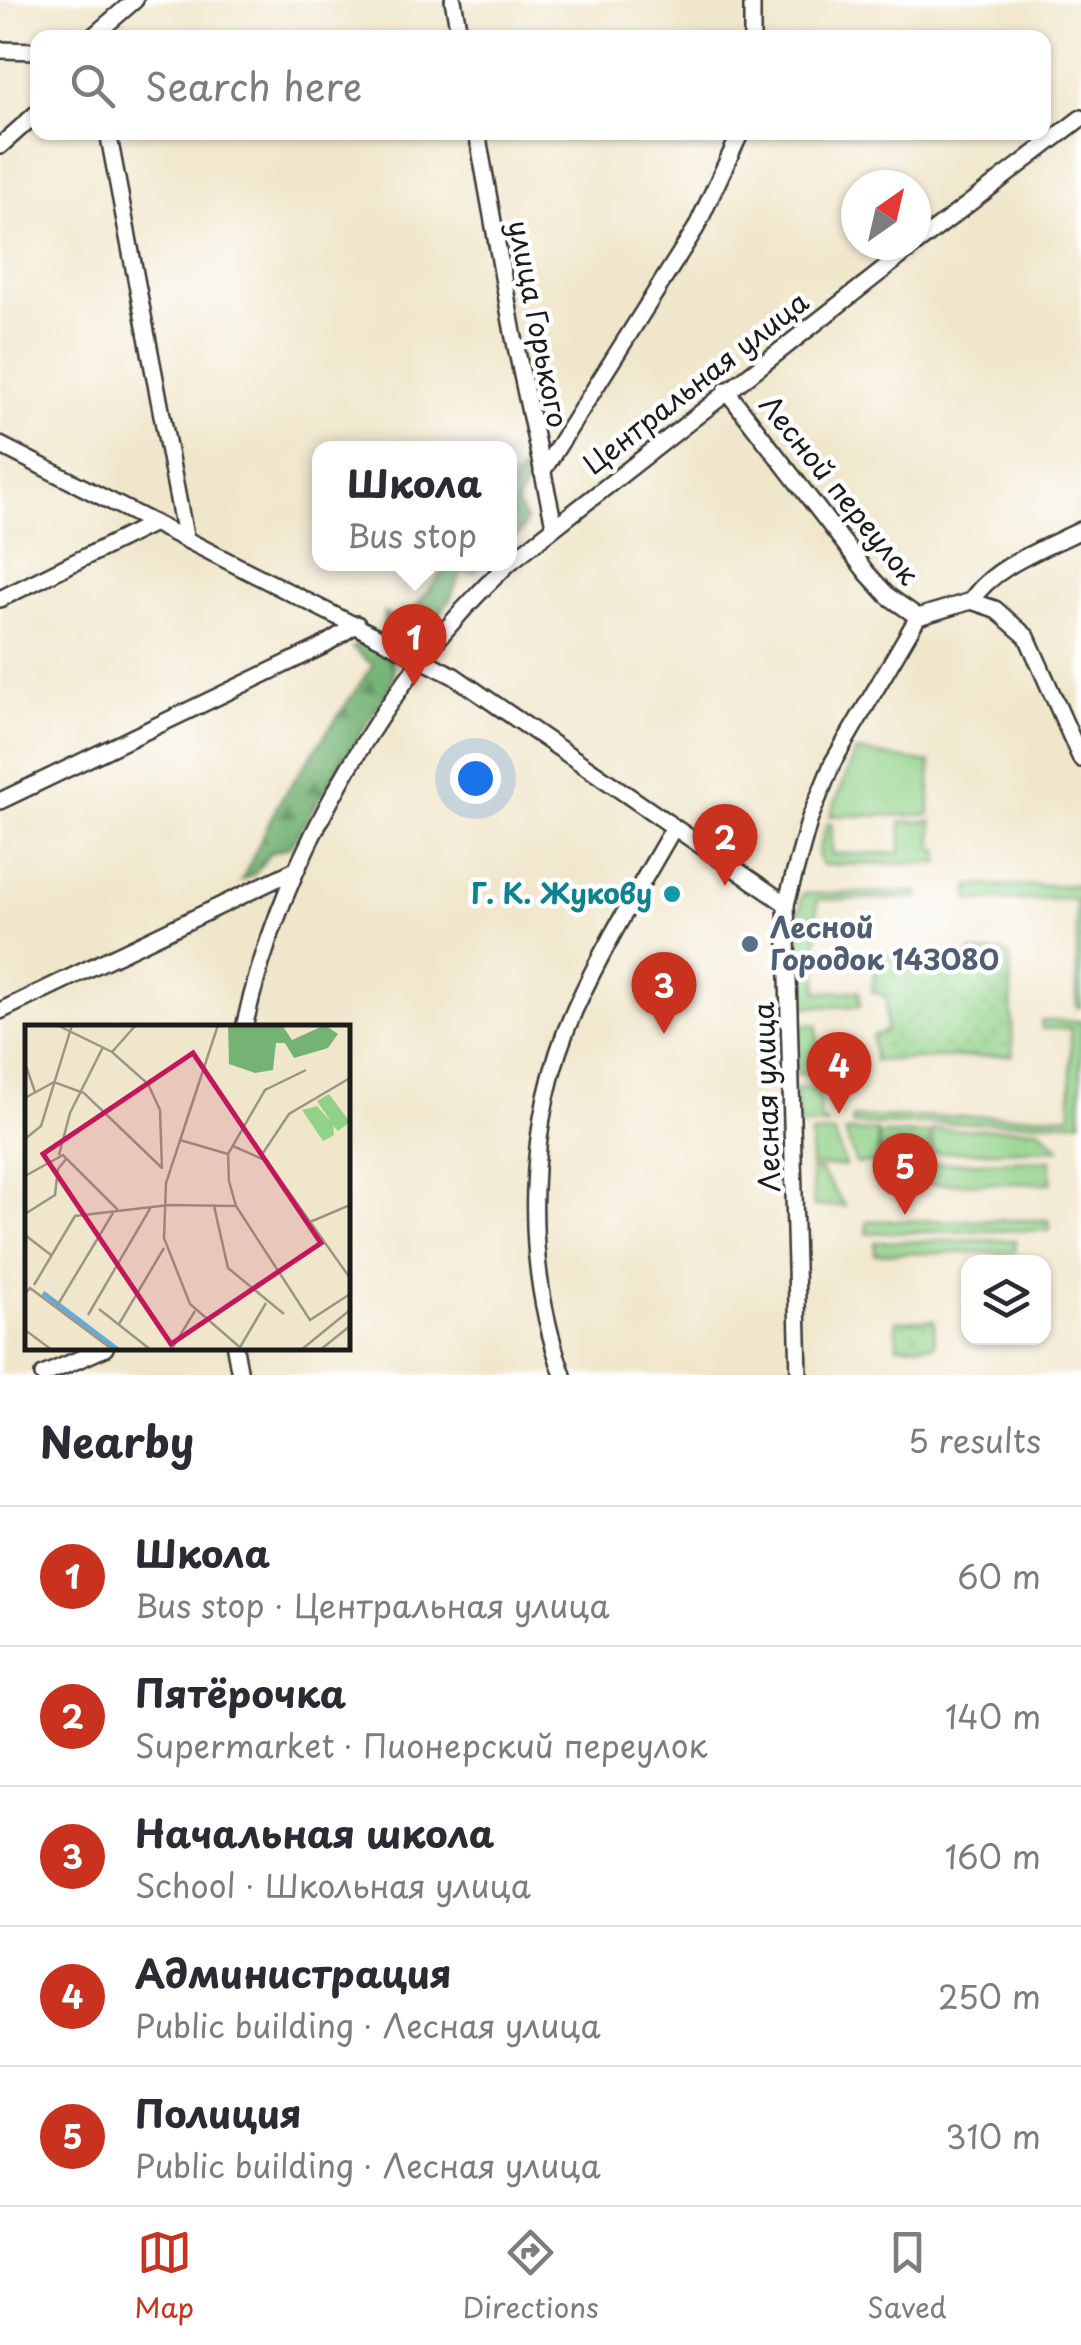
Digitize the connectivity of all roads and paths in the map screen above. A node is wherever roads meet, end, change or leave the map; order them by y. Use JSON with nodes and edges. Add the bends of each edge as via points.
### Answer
{"nodes":[{"id":1,"x":135,"y":0,"type":"edge"},
{"id":2,"x":453,"y":0,"type":"edge"},
{"id":3,"x":752,"y":0,"type":"edge"},
{"id":4,"x":100,"y":30,"type":"edge"},
{"id":5,"x":459,"y":30,"type":"edge"},
{"id":6,"x":752,"y":30,"type":"edge"},
{"id":7,"x":0,"y":50,"type":"edge"},
{"id":8,"x":30,"y":51,"type":"edge"},
{"id":9,"x":1081,"y":118,"type":"edge"},
{"id":10,"x":30,"y":119,"type":"edge"},
{"id":11,"x":110,"y":140,"type":"edge"},
{"id":12,"x":479,"y":140,"type":"edge"},
{"id":13,"x":738,"y":140,"type":"edge"},
{"id":14,"x":0,"y":146,"type":"edge"},
{"id":15,"x":931,"y":233,"type":"edge"},
{"id":16,"x":896,"y":260,"type":"edge"},
{"id":17,"x":726,"y":390,"type":"junction"},
{"id":18,"x":0,"y":445,"type":"edge"},
{"id":19,"x":542,"y":472,"type":"junction"},
{"id":20,"x":154,"y":523,"type":"junction"},
{"id":21,"x":554,"y":525,"type":"junction"},
{"id":22,"x":1081,"y":530,"type":"edge"},
{"id":23,"x":185,"y":536,"type":"junction"},
{"id":24,"x":517,"y":556,"type":"edge"},
{"id":25,"x":500,"y":571,"type":"edge"},
{"id":26,"x":0,"y":599,"type":"edge"},
{"id":27,"x":971,"y":602,"type":"junction"},
{"id":28,"x":918,"y":617,"type":"junction"},
{"id":29,"x":357,"y":624,"type":"junction"},
{"id":30,"x":424,"y":659,"type":"junction"},
{"id":31,"x":1078,"y":739,"type":"edge"},
{"id":32,"x":1081,"y":759,"type":"edge"},
{"id":33,"x":0,"y":801,"type":"edge"},
{"id":34,"x":673,"y":828,"type":"junction"},
{"id":35,"x":294,"y":872,"type":"junction"},
{"id":36,"x":786,"y":904,"type":"junction"},
{"id":37,"x":0,"y":1011,"type":"edge"},
{"id":38,"x":245,"y":1025,"type":"edge"},
{"id":39,"x":100,"y":1350,"type":"edge"},
{"id":40,"x":235,"y":1350,"type":"edge"},
{"id":41,"x":43,"y":1375,"type":"edge"},
{"id":42,"x":240,"y":1375,"type":"edge"},
{"id":43,"x":563,"y":1375,"type":"edge"},
{"id":44,"x":799,"y":1375,"type":"edge"}],
"edges":[{"from":1,"to":4,"type":"street"},
{"from":2,"to":5,"type":"street"},
{"from":3,"to":6,"type":"street"},
{"from":7,"to":8,"type":"street"},
{"from":9,"to":15,"type":"street","name":"Центральная улица"},
{"from":10,"to":14,"type":"street"},
{"from":11,"to":23,"type":"street"},
{"from":12,"to":19,"type":"street","name":"улица Горького"},
{"from":13,"to":19,"type":"street","via":[[696,228]]},
{"from":16,"to":17,"type":"street","name":"Центральная улица"},
{"from":17,"to":21,"type":"street","name":"Центральная улица"},
{"from":17,"to":28,"type":"street","name":"Лесной переулок","via":[[867,573]]},
{"from":18,"to":20,"type":"street"},
{"from":19,"to":21,"type":"street","name":"улица Горького"},
{"from":20,"to":23,"type":"street"},
{"from":20,"to":26,"type":"street"},
{"from":21,"to":24,"type":"street","name":"Центральная улица"},
{"from":22,"to":27,"type":"street","via":[[1017,562],[980,587]]},
{"from":23,"to":29,"type":"street"},
{"from":25,"to":30,"type":"street","name":"Центральная улица"},
{"from":27,"to":28,"type":"street"},
{"from":27,"to":31,"type":"street","via":[[995,609],[1028,636]]},
{"from":28,"to":36,"type":"street","name":"Лесная улица","via":[[833,762]]},
{"from":29,"to":30,"type":"street"},
{"from":29,"to":33,"type":"street"},
{"from":30,"to":34,"type":"street"},
{"from":30,"to":35,"type":"street","name":"Центральная улица","via":[[341,784]]},
{"from":31,"to":32,"type":"street"},
{"from":34,"to":36,"type":"street"},
{"from":34,"to":43,"type":"street","via":[[574,1011],[537,1154],[538,1256]]},
{"from":35,"to":37,"type":"street"},
{"from":35,"to":38,"type":"street","name":"Центральная улица"},
{"from":36,"to":44,"type":"street","name":"Лесная улица"},
{"from":39,"to":41,"type":"street"},
{"from":40,"to":42,"type":"street"}]}
